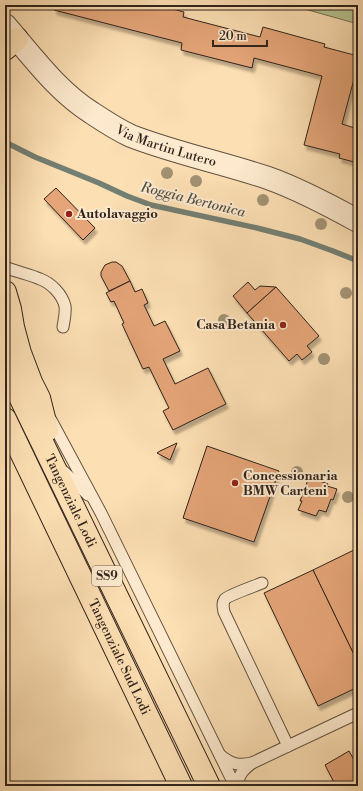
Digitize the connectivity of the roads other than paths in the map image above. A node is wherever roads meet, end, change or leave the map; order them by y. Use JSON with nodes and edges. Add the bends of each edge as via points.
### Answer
{"nodes":[{"id":1,"x":9,"y":37,"type":"edge"},
{"id":2,"x":358,"y":221,"type":"edge"},
{"id":3,"x":5,"y":267,"type":"edge"},
{"id":4,"x":20,"y":272,"type":"junction"},
{"id":5,"x":5,"y":292,"type":"edge"},
{"id":6,"x":63,"y":327,"type":"dead end"},
{"id":7,"x":5,"y":366,"type":"edge"},
{"id":8,"x":39,"y":398,"type":"junction"},
{"id":9,"x":5,"y":419,"type":"edge"},
{"id":10,"x":50,"y":459,"type":"junction"},
{"id":11,"x":96,"y":503,"type":"junction"},
{"id":12,"x":262,"y":583,"type":"dead end"},
{"id":13,"x":358,"y":714,"type":"edge"},
{"id":14,"x":288,"y":746,"type":"junction"},
{"id":15,"x":219,"y":754,"type":"junction"},
{"id":16,"x":252,"y":763,"type":"junction"},
{"id":17,"x":181,"y":786,"type":"edge"},
{"id":18,"x":209,"y":786,"type":"edge"},
{"id":19,"x":236,"y":786,"type":"edge"}],
"edges":[{"from":1,"to":2,"type":"street","name":"Via Martin Lutero","via":[[73,99],[130,135],[268,178]]},
{"from":3,"to":4,"type":"lane"},
{"from":4,"to":5,"type":"lane","via":[[7,279]]},
{"from":4,"to":6,"type":"lane","via":[[48,282],[56,290],[65,306]]},
{"from":5,"to":8,"type":"highway","via":[[20,354]]},
{"from":7,"to":10,"type":"highway","name":"Tangenziale Lodi","number":"SS9"},
{"from":8,"to":10,"type":"highway"},
{"from":8,"to":11,"type":"lane"},
{"from":9,"to":17,"type":"highway","name":"Tangenziale Sud Lodi","number":"SS9"},
{"from":10,"to":11,"type":"lane"},
{"from":10,"to":18,"type":"highway","name":"Tangenziale Lodi","number":"SS9"},
{"from":11,"to":15,"type":"lane"},
{"from":12,"to":14,"type":"lane","via":[[231,595],[222,605]]},
{"from":13,"to":14,"type":"lane"},
{"from":14,"to":16,"type":"lane"},
{"from":15,"to":16,"type":"lane","via":[[237,764]]},
{"from":15,"to":19,"type":"lane"},
{"from":16,"to":19,"type":"lane","via":[[241,773]]}]}
